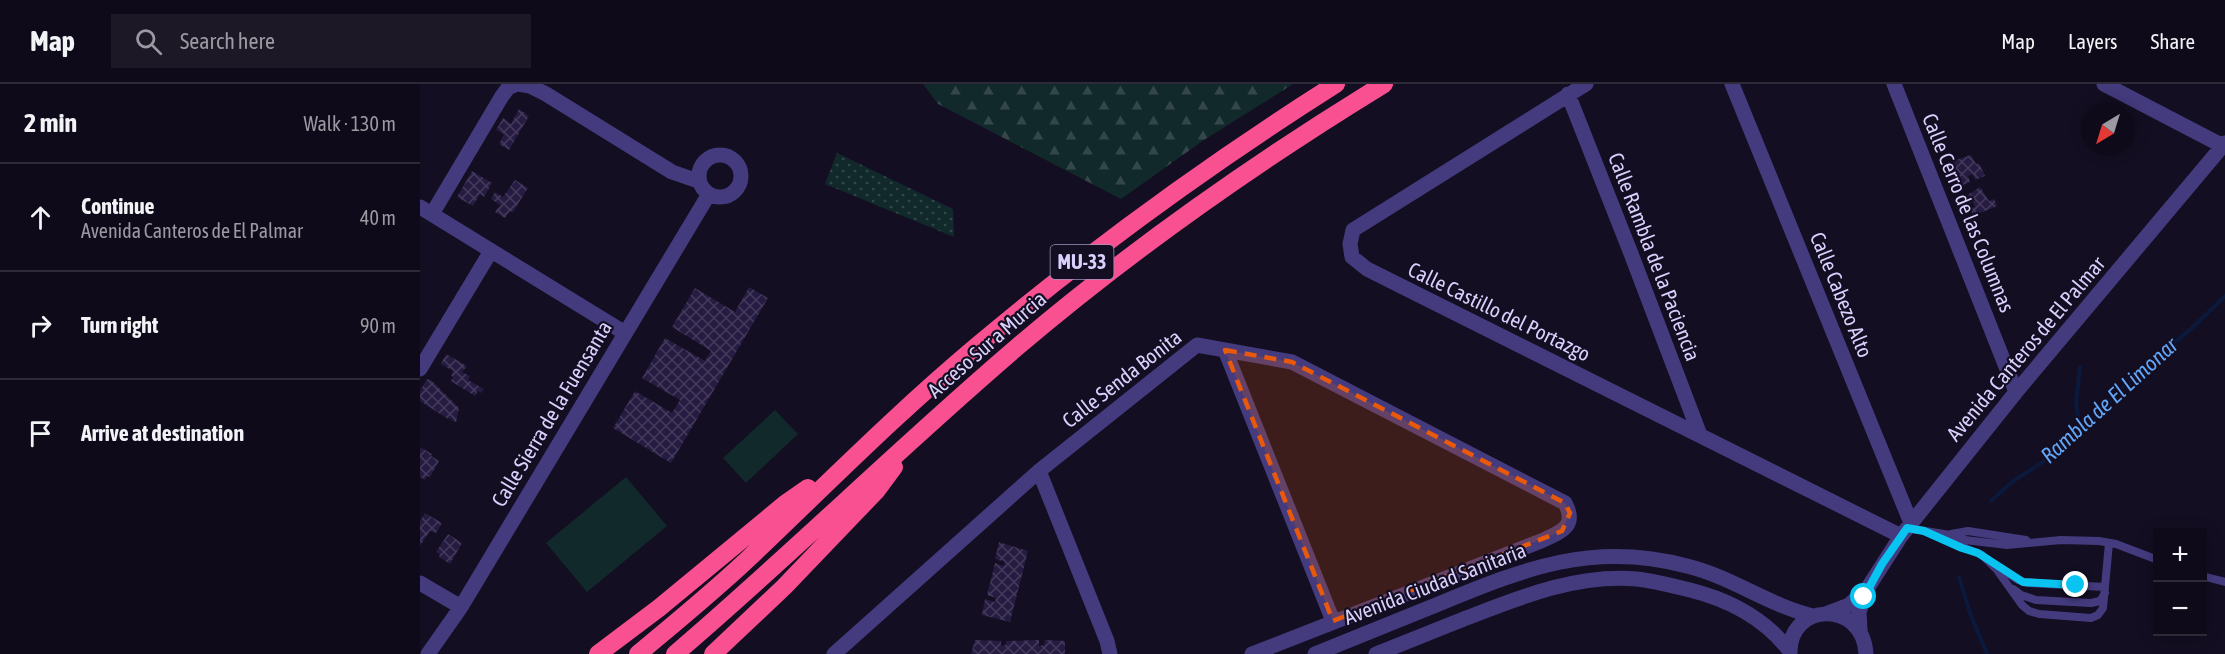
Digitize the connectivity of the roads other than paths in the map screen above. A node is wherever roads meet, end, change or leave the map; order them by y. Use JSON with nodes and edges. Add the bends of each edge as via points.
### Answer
{"nodes":[{"id":1,"x":518,"y":84,"type":"edge"},
{"id":2,"x":1336,"y":84,"type":"edge"},
{"id":3,"x":1384,"y":84,"type":"edge"},
{"id":4,"x":1586,"y":84,"type":"edge"},
{"id":5,"x":1732,"y":84,"type":"edge"},
{"id":6,"x":1894,"y":84,"type":"edge"},
{"id":7,"x":2104,"y":84,"type":"edge"},
{"id":8,"x":1568,"y":94,"type":"junction"},
{"id":9,"x":2224,"y":144,"type":"edge"},
{"id":10,"x":698,"y":181,"type":"junction"},
{"id":11,"x":709,"y":194,"type":"junction"},
{"id":12,"x":426,"y":211,"type":"edge"},
{"id":13,"x":491,"y":251,"type":"junction"},
{"id":14,"x":625,"y":333,"type":"junction"},
{"id":15,"x":1225,"y":350,"type":"junction"},
{"id":16,"x":420,"y":369,"type":"edge"},
{"id":17,"x":2016,"y":392,"type":"junction"},
{"id":18,"x":920,"y":432,"type":"junction"},
{"id":19,"x":1700,"y":435,"type":"junction"},
{"id":20,"x":845,"y":464,"type":"junction"},
{"id":21,"x":1039,"y":471,"type":"junction"},
{"id":22,"x":1911,"y":529,"type":"junction"},
{"id":23,"x":2109,"y":543,"type":"junction"},
{"id":24,"x":2153,"y":559,"type":"edge"},
{"id":25,"x":1992,"y":563,"type":"junction"},
{"id":26,"x":2207,"y":577,"type":"edge"},
{"id":27,"x":2225,"y":582,"type":"edge"},
{"id":28,"x":420,"y":583,"type":"edge"},
{"id":29,"x":2007,"y":585,"type":"junction"},
{"id":30,"x":1867,"y":589,"type":"junction"},
{"id":31,"x":2105,"y":590,"type":"junction"},
{"id":32,"x":461,"y":607,"type":"junction"},
{"id":33,"x":1820,"y":615,"type":"junction"},
{"id":34,"x":1333,"y":621,"type":"junction"},
{"id":35,"x":1860,"y":630,"type":"junction"},
{"id":36,"x":1111,"y":650,"type":"edge"},
{"id":37,"x":1868,"y":651,"type":"edge"},
{"id":38,"x":1790,"y":652,"type":"edge"},
{"id":39,"x":428,"y":654,"type":"edge"},
{"id":40,"x":598,"y":654,"type":"edge"},
{"id":41,"x":638,"y":654,"type":"edge"},
{"id":42,"x":675,"y":654,"type":"edge"},
{"id":43,"x":713,"y":654,"type":"edge"},
{"id":44,"x":834,"y":654,"type":"edge"},
{"id":45,"x":1252,"y":654,"type":"edge"},
{"id":46,"x":1315,"y":654,"type":"edge"},
{"id":47,"x":1376,"y":654,"type":"edge"}],
"edges":[{"from":1,"to":10,"type":"street","via":[[546,94],[672,172]]},
{"from":1,"to":12,"type":"street","via":[[502,96]]},
{"from":2,"to":20,"type":"highway","name":"Acceso Sur a Murcia","number":"MU-33","via":[[1226,155],[1114,236],[977,345]]},
{"from":3,"to":18,"type":"highway","name":"Acceso Sur a Murcia","number":"MU-33","via":[[1241,176],[1131,255]]},
{"from":4,"to":8,"type":"street","name":"Calle Castillo del Portazgo"},
{"from":5,"to":22,"type":"street","name":"Calle Cabezo Alto"},
{"from":6,"to":17,"type":"street","name":"Calle Cerro de las Columnas"},
{"from":7,"to":9,"type":"street"},
{"from":8,"to":19,"type":"street","name":"Calle Rambla de la Paciencia"},
{"from":8,"to":19,"type":"street","name":"Calle Castillo del Portazgo","via":[[1353,230],[1352,257],[1367,270]]},
{"from":9,"to":17,"type":"street","name":"Avenida Canteros de El Palmar"},
{"from":10,"to":11,"type":"street"},
{"from":10,"to":11,"type":"street","via":[[701,165],[707,158],[723,154],[737,163],[741,170],[738,187],[725,197]]},
{"from":11,"to":14,"type":"street","name":"Calle Sierra de la Fuensanta"},
{"from":12,"to":13,"type":"street"},
{"from":13,"to":14,"type":"street"},
{"from":13,"to":16,"type":"street"},
{"from":14,"to":32,"type":"street","name":"Calle Sierra de la Fuensanta"},
{"from":15,"to":21,"type":"street","name":"Calle Senda Bonita","via":[[1197,345]]},
{"from":15,"to":34,"type":"street"},
{"from":15,"to":34,"type":"street","name":"Calle Senda Bonita","via":[[1292,362],[1565,503],[1570,513],[1569,523],[1562,531],[1541,541]]},
{"from":17,"to":22,"type":"street","name":"Avenida Canteros de El Palmar"},
{"from":18,"to":42,"type":"highway","name":"Acceso Sur a Murcia","number":"MU-33"},
{"from":18,"to":43,"type":"highway","via":[[877,490]]},
{"from":19,"to":22,"type":"street","name":"Calle Castillo del Portazgo"},
{"from":20,"to":40,"type":"highway","via":[[785,504]]},
{"from":20,"to":41,"type":"highway","name":"Acceso Sur a Murcia","number":"MU-33","via":[[746,560]]},
{"from":21,"to":36,"type":"street"},
{"from":21,"to":44,"type":"street","name":"Calle Senda Bonita"},
{"from":22,"to":23,"type":"lane","via":[[2007,545],[2061,540]]},
{"from":22,"to":25,"type":"lane","via":[[1978,553]]},
{"from":22,"to":30,"type":"street","name":"Avenida Canteros de El Palmar"},
{"from":23,"to":24,"type":"lane"},
{"from":23,"to":31,"type":"lane"},
{"from":25,"to":29,"type":"lane"},
{"from":25,"to":31,"type":"lane","via":[[2027,583]]},
{"from":26,"to":27,"type":"lane"},
{"from":28,"to":32,"type":"street"},
{"from":29,"to":31,"type":"lane","via":[[2036,600],[2093,603],[2100,601]]},
{"from":29,"to":31,"type":"lane","via":[[2029,611],[2091,618],[2103,608]]},
{"from":30,"to":33,"type":"street","name":"Avenida Canteros de El Palmar","via":[[1849,605]]},
{"from":30,"to":35,"type":"street","name":"Avenida Canteros de El Palmar","via":[[1859,612]]},
{"from":32,"to":39,"type":"street","name":"Calle Sierra de la Fuensanta"},
{"from":33,"to":35,"type":"street","name":"Avenida Ciudad Sanitaria","via":[[1846,618]]},
{"from":33,"to":38,"type":"street","name":"Avenida Canteros de El Palmar","via":[[1805,621],[1794,634]]},
{"from":33,"to":46,"type":"street","name":"Avenida Ciudad Sanitaria","via":[[1780,606],[1724,578],[1686,565],[1636,556],[1591,556],[1506,577]]},
{"from":34,"to":45,"type":"street"},
{"from":35,"to":37,"type":"street"},
{"from":38,"to":47,"type":"street","name":"Avenida Ciudad Sanitaria","via":[[1772,630],[1736,606],[1658,582],[1614,579],[1537,591]]}]}
